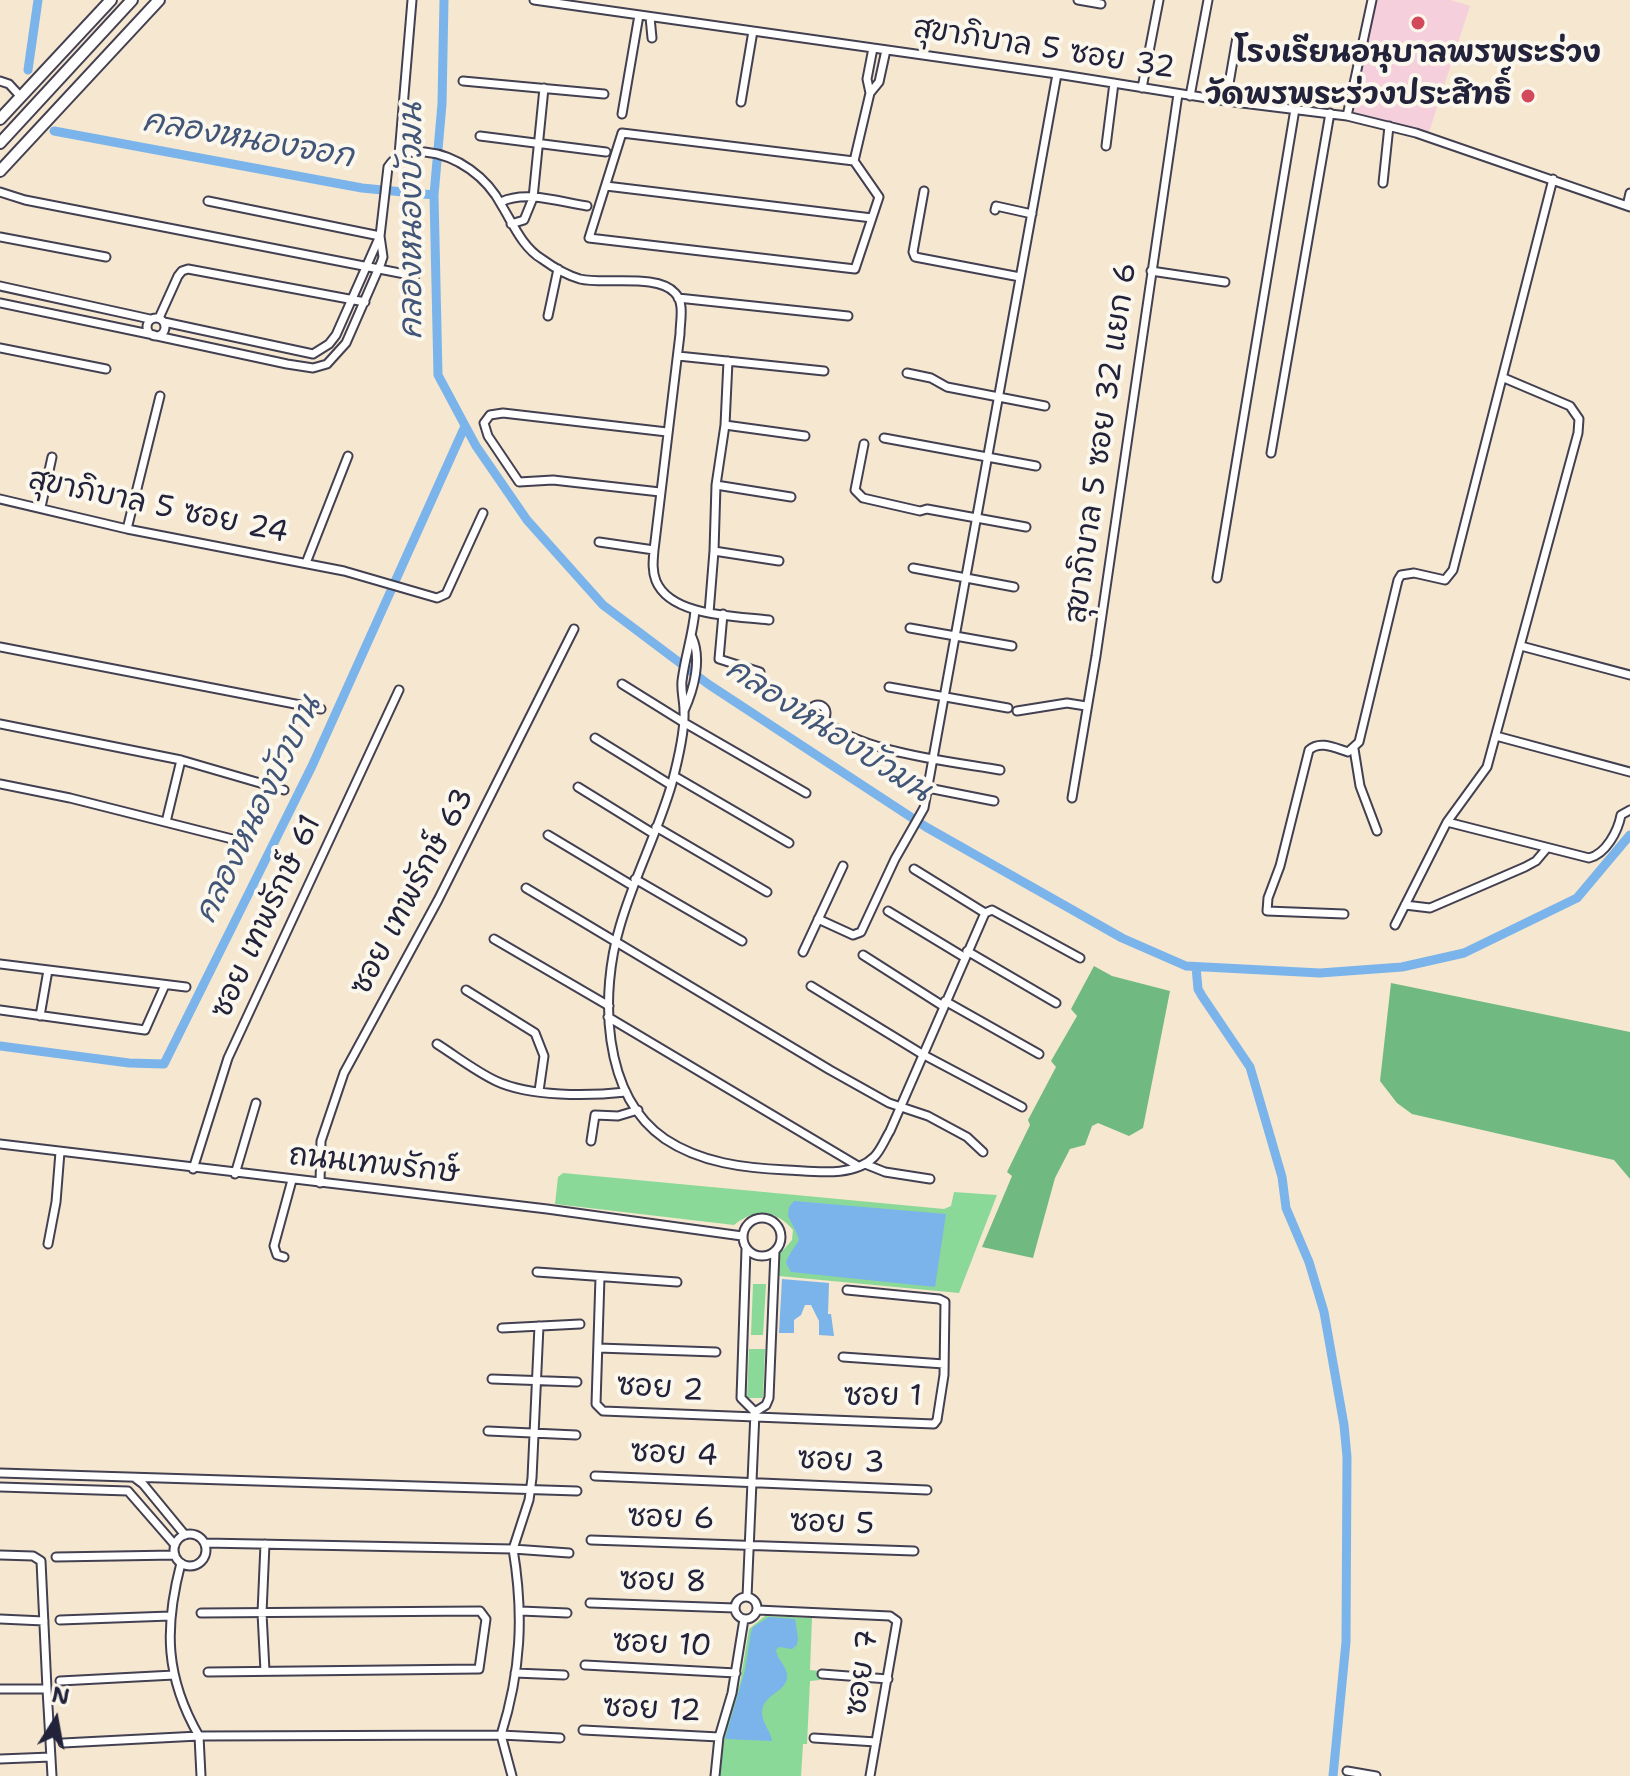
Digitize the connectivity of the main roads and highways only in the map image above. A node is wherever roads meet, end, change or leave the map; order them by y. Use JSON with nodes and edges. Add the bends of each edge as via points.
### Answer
{"nodes":[{"id":1,"x":111,"y":0,"type":"edge"},
{"id":2,"x":132,"y":0,"type":"edge"},
{"id":3,"x":159,"y":0,"type":"edge"},
{"id":4,"x":0,"y":119,"type":"edge"},
{"id":5,"x":0,"y":143,"type":"edge"},
{"id":6,"x":0,"y":171,"type":"edge"}],
"edges":[{"from":1,"to":4,"type":"main road"},
{"from":2,"to":5,"type":"main road"},
{"from":3,"to":6,"type":"main road"}]}
